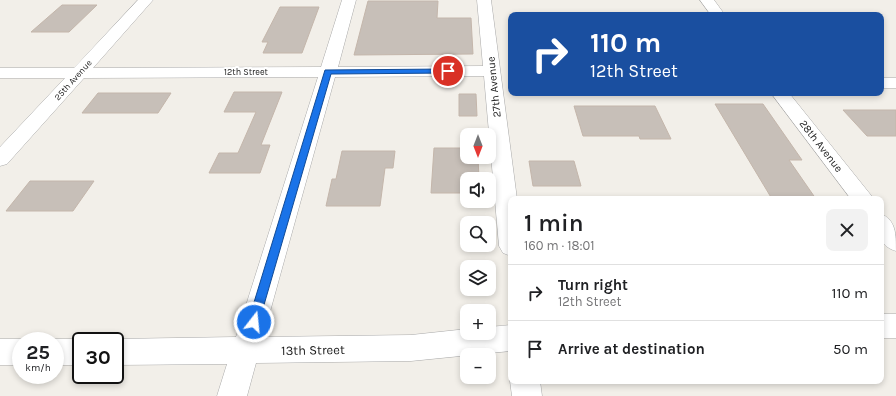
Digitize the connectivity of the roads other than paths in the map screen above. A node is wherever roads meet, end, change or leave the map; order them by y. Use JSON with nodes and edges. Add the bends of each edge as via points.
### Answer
{"nodes":[{"id":1,"x":146,"y":0,"type":"edge"},
{"id":2,"x":349,"y":0,"type":"edge"},
{"id":3,"x":484,"y":0,"type":"edge"},
{"id":4,"x":707,"y":0,"type":"edge"},
{"id":5,"x":716,"y":12,"type":"edge"},
{"id":6,"x":79,"y":72,"type":"junction"},
{"id":7,"x":328,"y":72,"type":"junction"},
{"id":8,"x":0,"y":73,"type":"edge"},
{"id":9,"x":499,"y":80,"type":"edge"},
{"id":10,"x":896,"y":82,"type":"edge"},
{"id":11,"x":884,"y":83,"type":"edge"},
{"id":12,"x":782,"y":96,"type":"edge"},
{"id":13,"x":0,"y":159,"type":"edge"},
{"id":14,"x":861,"y":196,"type":"edge"},
{"id":15,"x":508,"y":204,"type":"edge"},
{"id":16,"x":884,"y":227,"type":"edge"},
{"id":17,"x":896,"y":242,"type":"edge"},
{"id":18,"x":884,"y":326,"type":"edge"},
{"id":19,"x":896,"y":326,"type":"edge"},
{"id":20,"x":508,"y":338,"type":"edge"},
{"id":21,"x":245,"y":351,"type":"junction"},
{"id":22,"x":0,"y":352,"type":"edge"},
{"id":23,"x":12,"y":352,"type":"edge"},
{"id":24,"x":124,"y":352,"type":"edge"},
{"id":25,"x":525,"y":384,"type":"edge"},
{"id":26,"x":232,"y":396,"type":"edge"},
{"id":27,"x":527,"y":396,"type":"edge"}],
"edges":[{"from":1,"to":6,"type":"street","name":"25th Avenue"},
{"from":2,"to":7,"type":"street"},
{"from":3,"to":9,"type":"street","name":"27th Avenue"},
{"from":4,"to":5,"type":"street"},
{"from":6,"to":7,"type":"street","name":"12th Street"},
{"from":6,"to":8,"type":"street","name":"12th Street"},
{"from":6,"to":13,"type":"street","name":"25th Avenue"},
{"from":7,"to":9,"type":"street","name":"12th Street"},
{"from":7,"to":21,"type":"street"},
{"from":9,"to":15,"type":"street","name":"27th Avenue"},
{"from":10,"to":11,"type":"street"},
{"from":12,"to":14,"type":"street","name":"28th Avenue"},
{"from":16,"to":17,"type":"street"},
{"from":18,"to":19,"type":"street"},
{"from":20,"to":21,"type":"street","name":"13th Street","via":[[411,348]]},
{"from":21,"to":24,"type":"street","name":"13th Street"},
{"from":21,"to":26,"type":"street"},
{"from":22,"to":23,"type":"street"},
{"from":25,"to":27,"type":"street"}]}
